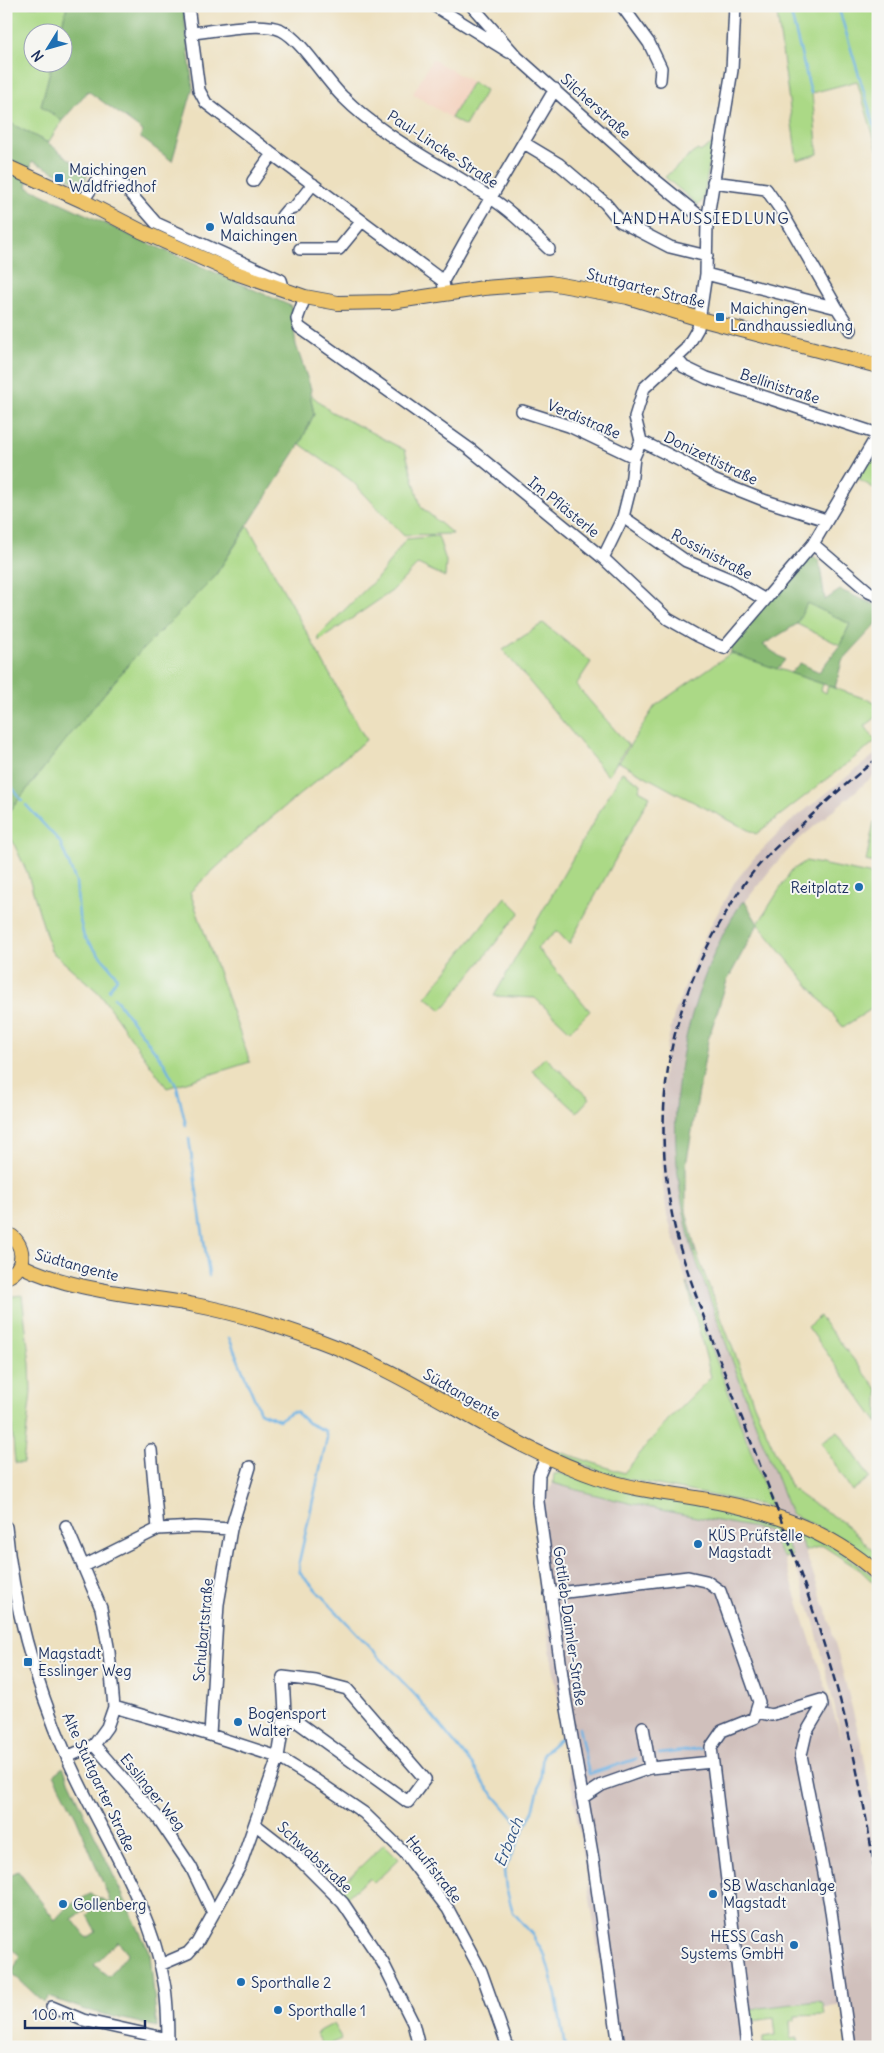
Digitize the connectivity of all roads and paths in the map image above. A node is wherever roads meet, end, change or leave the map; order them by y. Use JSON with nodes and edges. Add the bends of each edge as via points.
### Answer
{"nodes":[{"id":1,"x":188,"y":6,"type":"edge"},
{"id":2,"x":435,"y":6,"type":"edge"},
{"id":3,"x":472,"y":6,"type":"edge"},
{"id":4,"x":622,"y":6,"type":"edge"},
{"id":5,"x":736,"y":6,"type":"edge"},
{"id":6,"x":191,"y":33,"type":"junction"},
{"id":7,"x":517,"y":57,"type":"junction"},
{"id":8,"x":660,"y":80,"type":"dead end"},
{"id":9,"x":555,"y":90,"type":"junction"},
{"id":10,"x":524,"y":143,"type":"junction"},
{"id":11,"x":272,"y":154,"type":"junction"},
{"id":12,"x":6,"y":166,"type":"edge"},
{"id":13,"x":253,"y":181,"type":"dead end"},
{"id":14,"x":713,"y":182,"type":"junction"},
{"id":15,"x":313,"y":184,"type":"junction"},
{"id":16,"x":490,"y":197,"type":"junction"},
{"id":17,"x":83,"y":201,"type":"junction"},
{"id":18,"x":282,"y":216,"type":"dead end"},
{"id":19,"x":362,"y":221,"type":"junction"},
{"id":20,"x":706,"y":222,"type":"junction"},
{"id":21,"x":300,"y":249,"type":"dead end"},
{"id":22,"x":549,"y":249,"type":"dead end"},
{"id":23,"x":707,"y":256,"type":"junction"},
{"id":24,"x":706,"y":274,"type":"junction"},
{"id":25,"x":444,"y":288,"type":"junction"},
{"id":26,"x":284,"y":290,"type":"junction"},
{"id":27,"x":305,"y":297,"type":"junction"},
{"id":28,"x":838,"y":308,"type":"junction"},
{"id":29,"x":700,"y":319,"type":"junction"},
{"id":30,"x":851,"y":330,"type":"dead end"},
{"id":31,"x":676,"y":358,"type":"junction"},
{"id":32,"x":878,"y":366,"type":"edge"},
{"id":33,"x":522,"y":411,"type":"dead end"},
{"id":34,"x":878,"y":434,"type":"edge"},
{"id":35,"x":641,"y":441,"type":"junction"},
{"id":36,"x":634,"y":457,"type":"junction"},
{"id":37,"x":622,"y":517,"type":"junction"},
{"id":38,"x":826,"y":520,"type":"junction"},
{"id":39,"x":813,"y":544,"type":"junction"},
{"id":40,"x":603,"y":558,"type":"junction"},
{"id":41,"x":878,"y":596,"type":"edge"},
{"id":42,"x":765,"y":600,"type":"junction"},
{"id":43,"x":6,"y":1233,"type":"edge"},
{"id":44,"x":20,"y":1265,"type":"junction"},
{"id":45,"x":6,"y":1277,"type":"edge"},
{"id":46,"x":151,"y":1450,"type":"dead end"},
{"id":47,"x":546,"y":1458,"type":"junction"},
{"id":48,"x":250,"y":1467,"type":"dead end"},
{"id":49,"x":66,"y":1526,"type":"dead end"},
{"id":50,"x":6,"y":1527,"type":"edge"},
{"id":51,"x":158,"y":1529,"type":"junction"},
{"id":52,"x":231,"y":1529,"type":"junction"},
{"id":53,"x":84,"y":1566,"type":"junction"},
{"id":54,"x":878,"y":1574,"type":"edge"},
{"id":55,"x":550,"y":1594,"type":"junction"},
{"id":56,"x":114,"y":1707,"type":"junction"},
{"id":57,"x":757,"y":1712,"type":"junction"},
{"id":58,"x":286,"y":1713,"type":"junction"},
{"id":59,"x":643,"y":1727,"type":"dead end"},
{"id":60,"x":210,"y":1735,"type":"junction"},
{"id":61,"x":94,"y":1745,"type":"junction"},
{"id":62,"x":67,"y":1757,"type":"junction"},
{"id":63,"x":278,"y":1757,"type":"junction"},
{"id":64,"x":712,"y":1762,"type":"junction"},
{"id":65,"x":650,"y":1768,"type":"junction"},
{"id":66,"x":582,"y":1798,"type":"junction"},
{"id":67,"x":256,"y":1825,"type":"junction"},
{"id":68,"x":213,"y":1913,"type":"junction"},
{"id":69,"x":160,"y":1965,"type":"junction"},
{"id":70,"x":52,"y":2007,"type":"dead end"},
{"id":71,"x":168,"y":2043,"type":"edge"},
{"id":72,"x":419,"y":2047,"type":"edge"},
{"id":73,"x":508,"y":2047,"type":"edge"},
{"id":74,"x":619,"y":2047,"type":"edge"},
{"id":75,"x":747,"y":2047,"type":"edge"},
{"id":76,"x":850,"y":2047,"type":"edge"}],
"edges":[{"from":1,"to":6,"type":"street"},
{"from":2,"to":7,"type":"street"},
{"from":3,"to":7,"type":"street","name":"Silcherstraße"},
{"from":4,"to":8,"type":"street","via":[[649,44],[661,68]]},
{"from":5,"to":14,"type":"street","name":"Verdistraße","via":[[732,70]]},
{"from":6,"to":11,"type":"street","via":[[199,90],[203,97]]},
{"from":6,"to":16,"type":"street","name":"Paul-Lincke-Straße","via":[[269,25],[284,31],[342,96],[368,118],[410,150]]},
{"from":7,"to":9,"type":"street","name":"Silcherstraße"},
{"from":9,"to":10,"type":"street"},
{"from":9,"to":20,"type":"street","name":"Silcherstraße"},
{"from":10,"to":16,"type":"street"},
{"from":10,"to":23,"type":"street","via":[[559,164],[605,203],[620,221],[670,247]]},
{"from":11,"to":13,"type":"street"},
{"from":11,"to":15,"type":"street"},
{"from":12,"to":17,"type":"main road","name":"Stuttgarter Straße"},
{"from":14,"to":20,"type":"street","name":"Verdistraße"},
{"from":14,"to":28,"type":"street","via":[[766,189]]},
{"from":15,"to":18,"type":"street","via":[[294,208]]},
{"from":15,"to":19,"type":"street"},
{"from":16,"to":22,"type":"street","name":"Paul-Lincke-Straße"},
{"from":16,"to":25,"type":"street"},
{"from":17,"to":26,"type":"main road","name":"Stuttgarter Straße","via":[[233,272]]},
{"from":17,"to":26,"type":"street","name":"Stuttgarter Straße","via":[[100,175],[114,177],[156,223],[282,280]]},
{"from":19,"to":21,"type":"street","via":[[339,249]]},
{"from":19,"to":25,"type":"street"},
{"from":20,"to":23,"type":"street","name":"Verdistraße"},
{"from":23,"to":24,"type":"street","name":"Verdistraße"},
{"from":24,"to":28,"type":"street"},
{"from":24,"to":29,"type":"street","name":"Verdistraße"},
{"from":25,"to":27,"type":"main road","name":"Stuttgarter Straße","via":[[392,302],[363,304]]},
{"from":25,"to":29,"type":"main road","name":"Stuttgarter Straße","via":[[550,283],[628,297]]},
{"from":26,"to":27,"type":"main road","name":"Stuttgarter Straße"},
{"from":27,"to":40,"type":"street","name":"Im Pflästerle","via":[[297,319],[299,327],[471,450]]},
{"from":28,"to":30,"type":"street"},
{"from":29,"to":31,"type":"street","name":"Verdistraße","via":[[696,334]]},
{"from":29,"to":32,"type":"main road","name":"Stuttgarter Straße"},
{"from":31,"to":34,"type":"street","name":"Bellinistraße","via":[[684,367],[707,378]]},
{"from":31,"to":35,"type":"street","name":"Verdistraße","via":[[644,388],[635,417]]},
{"from":33,"to":36,"type":"street","name":"Verdistraße","via":[[569,426]]},
{"from":34,"to":38,"type":"street","name":"Im Pflästerle"},
{"from":35,"to":36,"type":"street","name":"Verdistraße"},
{"from":35,"to":38,"type":"street","name":"Donizettistraße","via":[[713,480]]},
{"from":36,"to":37,"type":"street","name":"Verdistraße","via":[[631,485]]},
{"from":37,"to":40,"type":"street","name":"Verdistraße"},
{"from":37,"to":42,"type":"street","name":"Rossinistraße","via":[[686,561],[732,580]]},
{"from":38,"to":39,"type":"street","name":"Im Pflästerle"},
{"from":39,"to":41,"type":"street"},
{"from":39,"to":42,"type":"street","name":"Im Pflästerle"},
{"from":40,"to":42,"type":"street","name":"Im Pflästerle","via":[[668,619],[724,648]]},
{"from":43,"to":44,"type":"main road","name":"Südtangente","via":[[19,1244],[22,1251]]},
{"from":44,"to":45,"type":"main road","name":"Südtangente"},
{"from":44,"to":47,"type":"main road","name":"Südtangente","via":[[38,1274],[77,1285],[212,1308],[323,1342],[400,1377]]},
{"from":46,"to":51,"type":"street"},
{"from":47,"to":54,"type":"main road","name":"Südtangente","via":[[629,1486],[774,1515],[831,1540]]},
{"from":47,"to":55,"type":"street","name":"Gottlieb-Daimler-Straße","via":[[539,1475],[538,1502]]},
{"from":48,"to":52,"type":"street","name":"Schubartstraße"},
{"from":49,"to":53,"type":"street"},
{"from":50,"to":62,"type":"street","name":"Alte Stuttgarter Straße","via":[[25,1631]]},
{"from":51,"to":52,"type":"street"},
{"from":51,"to":53,"type":"street"},
{"from":52,"to":60,"type":"street","name":"Schubartstraße","via":[[218,1604]]},
{"from":53,"to":56,"type":"street","via":[[101,1608]]},
{"from":55,"to":57,"type":"street","via":[[688,1577],[706,1581],[720,1592],[759,1702]]},
{"from":55,"to":66,"type":"street","name":"Gottlieb-Daimler-Straße"},
{"from":56,"to":60,"type":"street","name":"Hauffstraße"},
{"from":56,"to":61,"type":"street"},
{"from":57,"to":64,"type":"street","via":[[749,1721],[722,1731],[711,1747]]},
{"from":57,"to":76,"type":"street","via":[[771,1715],[821,1700],[822,1706],[806,1733],[801,1755],[830,1904]]},
{"from":58,"to":58,"type":"street","via":[[283,1677],[316,1680],[346,1689],[425,1779],[408,1802]]},
{"from":58,"to":63,"type":"street"},
{"from":59,"to":65,"type":"street"},
{"from":60,"to":63,"type":"street","name":"Hauffstraße"},
{"from":61,"to":62,"type":"street"},
{"from":61,"to":68,"type":"street","name":"Esslinger Weg","via":[[158,1818],[191,1867]]},
{"from":62,"to":69,"type":"street","name":"Alte Stuttgarter Straße","via":[[142,1911]]},
{"from":63,"to":67,"type":"street"},
{"from":63,"to":73,"type":"street","name":"Hauffstraße","via":[[364,1813],[405,1853],[448,1909],[481,1971]]},
{"from":64,"to":65,"type":"street"},
{"from":64,"to":75,"type":"street"},
{"from":65,"to":66,"type":"street","via":[[602,1785]]},
{"from":66,"to":74,"type":"street","name":"Gottlieb-Daimler-Straße"},
{"from":67,"to":68,"type":"street","via":[[240,1866]]},
{"from":67,"to":72,"type":"street","name":"Schwabstraße","via":[[297,1856],[343,1903],[383,1963],[413,2023]]},
{"from":68,"to":69,"type":"street","via":[[188,1953]]},
{"from":69,"to":71,"type":"street","name":"Alte Stuttgarter Straße"},
{"from":70,"to":71,"type":"street","via":[[83,2020]]}]}
